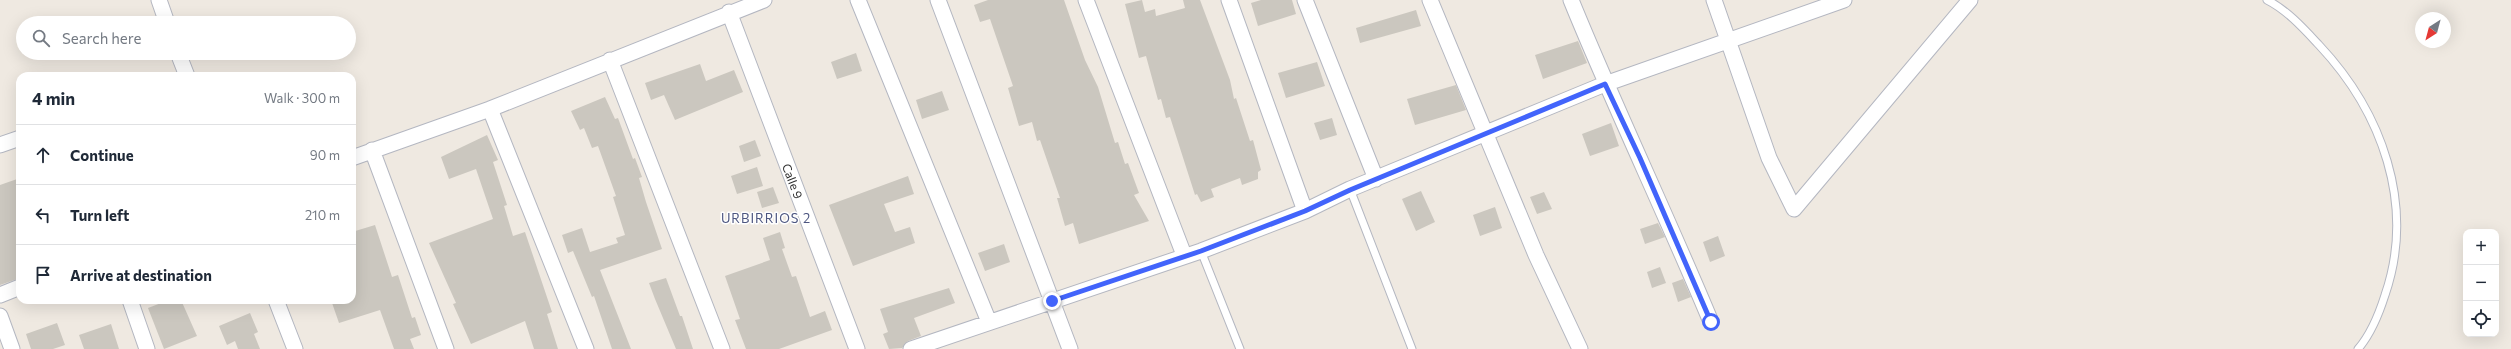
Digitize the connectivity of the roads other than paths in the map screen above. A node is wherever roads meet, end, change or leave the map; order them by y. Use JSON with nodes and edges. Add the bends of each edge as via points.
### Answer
{"nodes":[{"id":1,"x":159,"y":0,"type":"edge"},
{"id":2,"x":764,"y":0,"type":"edge"},
{"id":3,"x":858,"y":0,"type":"edge"},
{"id":4,"x":938,"y":0,"type":"edge"},
{"id":5,"x":1086,"y":0,"type":"edge"},
{"id":6,"x":1229,"y":0,"type":"edge"},
{"id":7,"x":1304,"y":0,"type":"edge"},
{"id":8,"x":1430,"y":0,"type":"edge"},
{"id":9,"x":1571,"y":0,"type":"edge"},
{"id":10,"x":1714,"y":0,"type":"edge"},
{"id":11,"x":1844,"y":0,"type":"edge"},
{"id":12,"x":1970,"y":0,"type":"edge"},
{"id":13,"x":2267,"y":0,"type":"edge"},
{"id":14,"x":729,"y":12,"type":"junction"},
{"id":15,"x":165,"y":16,"type":"edge"},
{"id":16,"x":1728,"y":39,"type":"junction"},
{"id":17,"x":181,"y":60,"type":"edge"},
{"id":18,"x":610,"y":60,"type":"junction"},
{"id":19,"x":185,"y":72,"type":"edge"},
{"id":20,"x":1605,"y":84,"type":"junction"},
{"id":21,"x":490,"y":109,"type":"junction"},
{"id":22,"x":1485,"y":134,"type":"junction"},
{"id":23,"x":16,"y":139,"type":"edge"},
{"id":24,"x":0,"y":145,"type":"edge"},
{"id":25,"x":372,"y":150,"type":"junction"},
{"id":26,"x":356,"y":156,"type":"edge"},
{"id":27,"x":1376,"y":179,"type":"junction"},
{"id":28,"x":1350,"y":190,"type":"junction"},
{"id":29,"x":1305,"y":211,"type":"junction"},
{"id":30,"x":1201,"y":251,"type":"junction"},
{"id":31,"x":1184,"y":255,"type":"junction"},
{"id":32,"x":16,"y":289,"type":"edge"},
{"id":33,"x":0,"y":295,"type":"edge"},
{"id":34,"x":1052,"y":301,"type":"junction"},
{"id":35,"x":131,"y":304,"type":"edge"},
{"id":36,"x":278,"y":304,"type":"edge"},
{"id":37,"x":0,"y":316,"type":"edge"},
{"id":38,"x":989,"y":322,"type":"junction"},
{"id":39,"x":1711,"y":322,"type":"dead end"},
{"id":40,"x":12,"y":349,"type":"edge"},
{"id":41,"x":148,"y":349,"type":"edge"},
{"id":42,"x":295,"y":349,"type":"edge"},
{"id":43,"x":446,"y":349,"type":"edge"},
{"id":44,"x":586,"y":349,"type":"edge"},
{"id":45,"x":722,"y":349,"type":"edge"},
{"id":46,"x":857,"y":349,"type":"edge"},
{"id":47,"x":911,"y":349,"type":"edge"},
{"id":48,"x":1070,"y":349,"type":"edge"},
{"id":49,"x":1240,"y":349,"type":"edge"},
{"id":50,"x":1412,"y":349,"type":"edge"},
{"id":51,"x":1580,"y":349,"type":"edge"},
{"id":52,"x":2358,"y":349,"type":"edge"}],
"edges":[{"from":1,"to":15,"type":"street"},
{"from":2,"to":14,"type":"street"},
{"from":3,"to":38,"type":"street"},
{"from":4,"to":34,"type":"street"},
{"from":5,"to":31,"type":"street"},
{"from":6,"to":29,"type":"street"},
{"from":7,"to":27,"type":"street"},
{"from":8,"to":22,"type":"street"},
{"from":9,"to":20,"type":"street"},
{"from":10,"to":16,"type":"street"},
{"from":11,"to":16,"type":"street"},
{"from":12,"to":16,"type":"street","via":[[1794,208],[1769,158]]},
{"from":13,"to":52,"type":"lane","via":[[2310,35],[2344,75],[2369,115],[2388,159],[2393,179],[2397,222],[2393,264],[2382,305]]},
{"from":14,"to":18,"type":"street"},
{"from":14,"to":46,"type":"street","name":"Calle 9"},
{"from":16,"to":20,"type":"street"},
{"from":17,"to":19,"type":"street"},
{"from":18,"to":21,"type":"street"},
{"from":18,"to":45,"type":"street"},
{"from":20,"to":22,"type":"street"},
{"from":20,"to":39,"type":"street","via":[[1646,171]]},
{"from":21,"to":25,"type":"street"},
{"from":21,"to":44,"type":"street"},
{"from":22,"to":27,"type":"street"},
{"from":22,"to":51,"type":"street","via":[[1536,255]]},
{"from":23,"to":24,"type":"street"},
{"from":25,"to":26,"type":"street"},
{"from":25,"to":43,"type":"street"},
{"from":27,"to":28,"type":"street"},
{"from":28,"to":29,"type":"street"},
{"from":28,"to":50,"type":"lane"},
{"from":29,"to":30,"type":"street"},
{"from":30,"to":31,"type":"street"},
{"from":30,"to":49,"type":"lane"},
{"from":31,"to":34,"type":"street"},
{"from":32,"to":33,"type":"street"},
{"from":34,"to":38,"type":"street"},
{"from":34,"to":48,"type":"street"},
{"from":35,"to":41,"type":"street"},
{"from":36,"to":42,"type":"street"},
{"from":37,"to":40,"type":"street"},
{"from":38,"to":47,"type":"street"}]}
